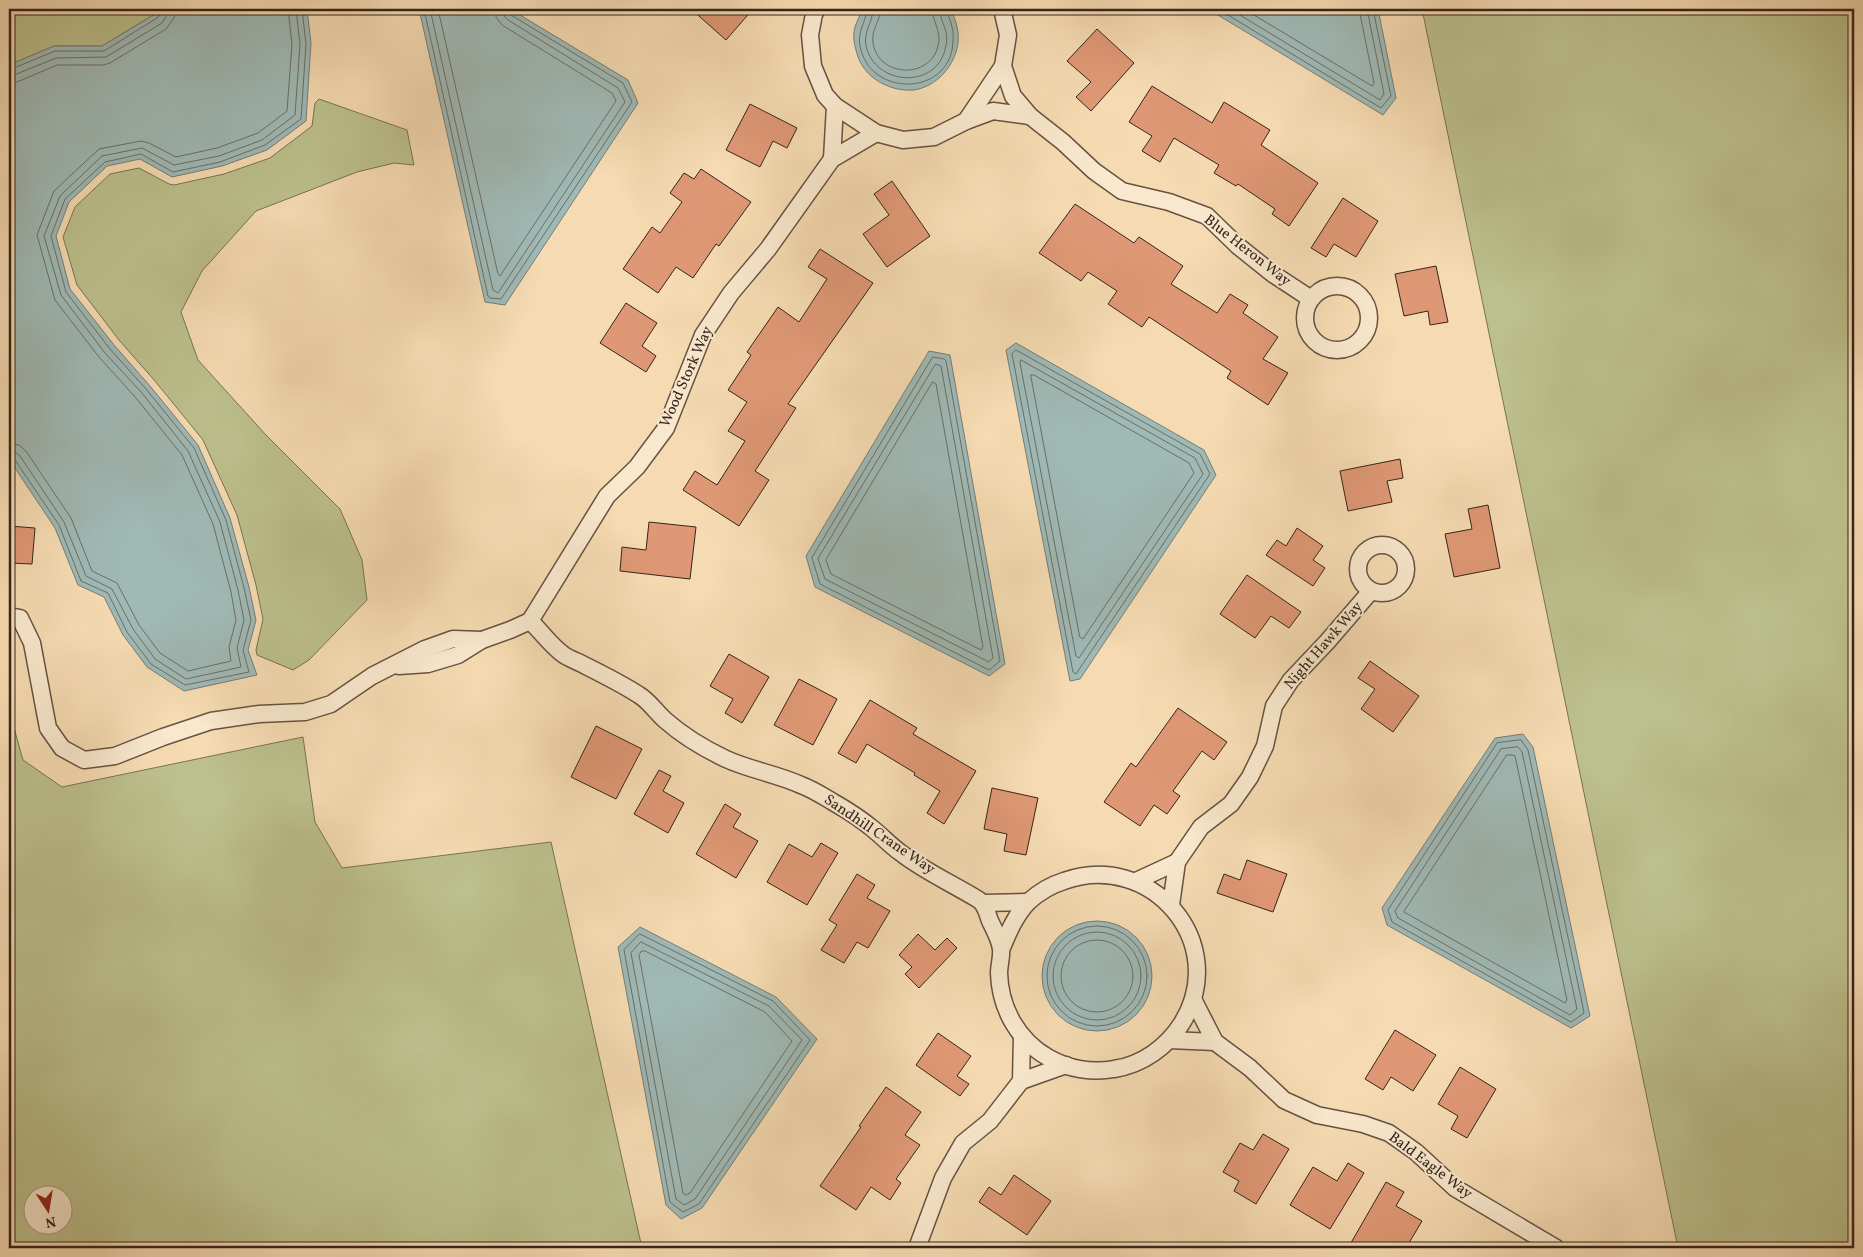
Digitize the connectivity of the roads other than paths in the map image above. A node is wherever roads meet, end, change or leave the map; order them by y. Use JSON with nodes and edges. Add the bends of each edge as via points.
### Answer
{"nodes":[{"id":1,"x":1002,"y":9,"type":"edge"},
{"id":2,"x":814,"y":10,"type":"edge"},
{"id":3,"x":1003,"y":66,"type":"junction"},
{"id":4,"x":835,"y":106,"type":"junction"},
{"id":5,"x":1030,"y":116,"type":"junction"},
{"id":6,"x":966,"y":121,"type":"junction"},
{"id":7,"x":876,"y":133,"type":"junction"},
{"id":8,"x":832,"y":159,"type":"junction"},
{"id":9,"x":1311,"y":299,"type":"dead end"},
{"id":10,"x":1371,"y":591,"type":"dead end"},
{"id":11,"x":14,"y":617,"type":"edge"},
{"id":12,"x":530,"y":620,"type":"junction"},
{"id":13,"x":1177,"y":862,"type":"junction"},
{"id":14,"x":1136,"y":881,"type":"junction"},
{"id":15,"x":1028,"y":902,"type":"junction"},
{"id":16,"x":984,"y":903,"type":"junction"},
{"id":17,"x":1171,"y":905,"type":"junction"},
{"id":18,"x":1001,"y":950,"type":"junction"},
{"id":19,"x":1193,"y":1000,"type":"junction"},
{"id":20,"x":1022,"y":1036,"type":"junction"},
{"id":21,"x":1169,"y":1040,"type":"junction"},
{"id":22,"x":1215,"y":1042,"type":"junction"},
{"id":23,"x":1066,"y":1065,"type":"junction"},
{"id":24,"x":1021,"y":1081,"type":"junction"},
{"id":25,"x":917,"y":1248,"type":"edge"},
{"id":26,"x":1556,"y":1248,"type":"edge"}],
"edges":[{"from":1,"to":3,"type":"street","via":[[1008,36]]},
{"from":2,"to":4,"type":"street","via":[[810,35],[813,66],[825,95]]},
{"from":3,"to":5,"type":"street","name":"Blue Heron Way","via":[[1013,96]]},
{"from":3,"to":6,"type":"street"},
{"from":4,"to":7,"type":"street"},
{"from":4,"to":8,"type":"street"},
{"from":5,"to":6,"type":"street","via":[[993,111]]},
{"from":5,"to":9,"type":"street","name":"Blue Heron Way","via":[[1122,191],[1169,202],[1207,216],[1273,274]]},
{"from":6,"to":7,"type":"street","via":[[934,137],[903,140]]},
{"from":7,"to":8,"type":"street","name":"Wood Stork Way"},
{"from":8,"to":12,"type":"street","name":"Wood Stork Way","via":[[703,335],[666,428],[637,468],[607,496]]},
{"from":10,"to":13,"type":"street","name":"Night Hawk Way","via":[[1291,680],[1274,706],[1265,746],[1250,778],[1231,804],[1201,826]]},
{"from":11,"to":12,"type":"street","via":[[32,643],[48,728],[62,748],[84,760],[115,756],[211,721],[306,712],[331,704],[372,676],[425,648],[453,639],[482,640]]},
{"from":12,"to":16,"type":"street","name":"Sandhill Crane Way","via":[[564,655],[642,696],[667,722],[699,745],[729,761],[801,784],[834,802],[872,827],[902,854]]},
{"from":13,"to":14,"type":"street"},
{"from":13,"to":17,"type":"street"},
{"from":14,"to":15,"type":"street","via":[[1108,874],[1079,876],[1051,885]]},
{"from":14,"to":17,"type":"street"},
{"from":15,"to":16,"type":"street"},
{"from":15,"to":18,"type":"street","via":[[1012,924]]},
{"from":16,"to":18,"type":"street"},
{"from":17,"to":19,"type":"street","via":[[1185,926],[1194,950]]},
{"from":18,"to":20,"type":"street","via":[[1002,995]]},
{"from":19,"to":21,"type":"street"},
{"from":19,"to":22,"type":"street","name":"Bald Eagle Way"},
{"from":20,"to":23,"type":"street","via":[[1042,1054]]},
{"from":20,"to":24,"type":"street"},
{"from":21,"to":22,"type":"street"},
{"from":21,"to":23,"type":"street","via":[[1145,1059],[1126,1066],[1096,1070]]},
{"from":22,"to":26,"type":"street","name":"Bald Eagle Way","via":[[1250,1068],[1284,1100],[1317,1115],[1389,1133],[1416,1152],[1455,1188]]},
{"from":23,"to":24,"type":"street"},
{"from":24,"to":25,"type":"street","via":[[990,1120],[963,1143],[944,1178]]}]}
